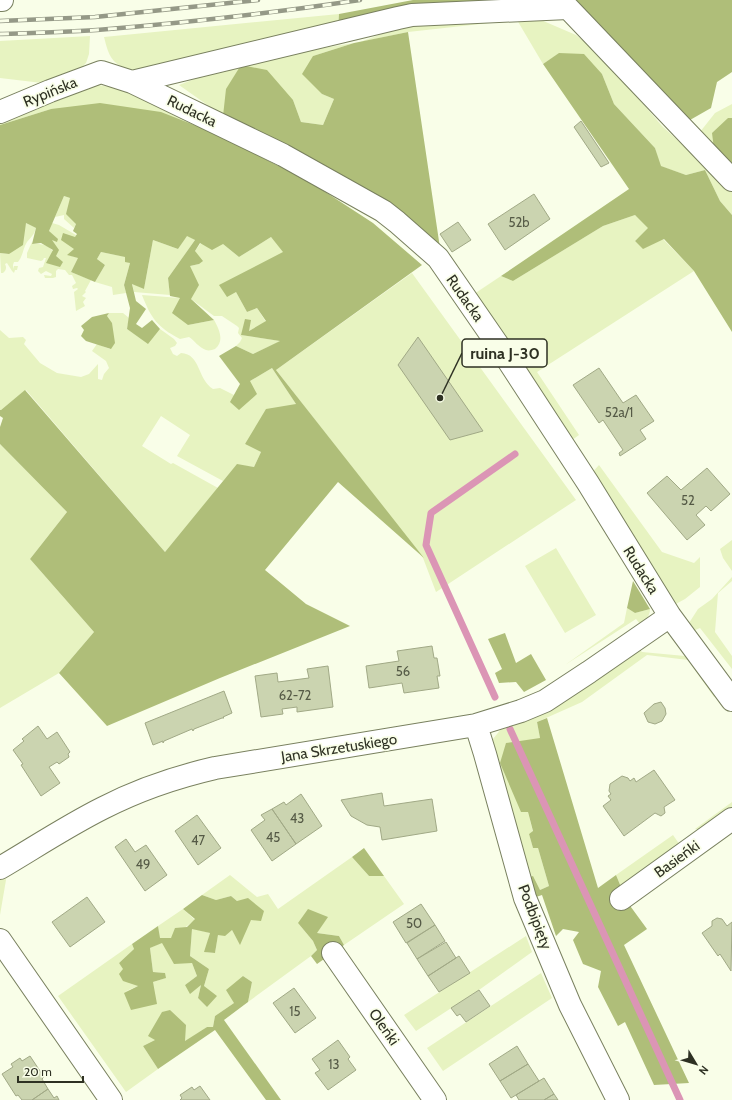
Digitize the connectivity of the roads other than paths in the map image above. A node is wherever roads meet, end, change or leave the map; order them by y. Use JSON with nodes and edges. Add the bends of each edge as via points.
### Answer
{"nodes":[{"id":1,"x":101,"y":72,"type":"joint"},
{"id":2,"x":132,"y":82,"type":"junction"},
{"id":3,"x":0,"y":112,"type":"edge"},
{"id":4,"x":732,"y":180,"type":"edge"},
{"id":5,"x":670,"y":616,"type":"junction"},
{"id":6,"x":732,"y":700,"type":"edge"},
{"id":7,"x":476,"y":725,"type":"junction"},
{"id":8,"x":732,"y":819,"type":"edge"},
{"id":9,"x":0,"y":868,"type":"edge"},
{"id":10,"x":621,"y":899,"type":"dead end"},
{"id":11,"x":0,"y":940,"type":"edge"},
{"id":12,"x":333,"y":953,"type":"dead end"},
{"id":13,"x":111,"y":1100,"type":"edge"},
{"id":14,"x":435,"y":1100,"type":"edge"},
{"id":15,"x":618,"y":1100,"type":"edge"}],
"edges":[{"from":1,"to":2,"type":"street","name":"Rudacka"},
{"from":1,"to":3,"type":"street","name":"Rypińska"},
{"from":2,"to":4,"type":"street","via":[[412,15],[568,8]]},
{"from":2,"to":5,"type":"street","name":"Rudacka","via":[[283,155],[332,182],[397,222],[438,258],[588,483]]},
{"from":5,"to":6,"type":"street","name":"Rudacka"},
{"from":5,"to":7,"type":"street","name":"Jana Skrzetuskiego","via":[[545,701],[522,712]]},
{"from":7,"to":9,"type":"street","name":"Jana Skrzetuskiego","via":[[215,768],[178,778],[101,809]]},
{"from":7,"to":15,"type":"street","name":"Podbipięty","via":[[525,898],[570,1005]]},
{"from":8,"to":10,"type":"street","name":"Basieńki"},
{"from":11,"to":13,"type":"street"},
{"from":12,"to":14,"type":"street","name":"Oleńki"}]}
